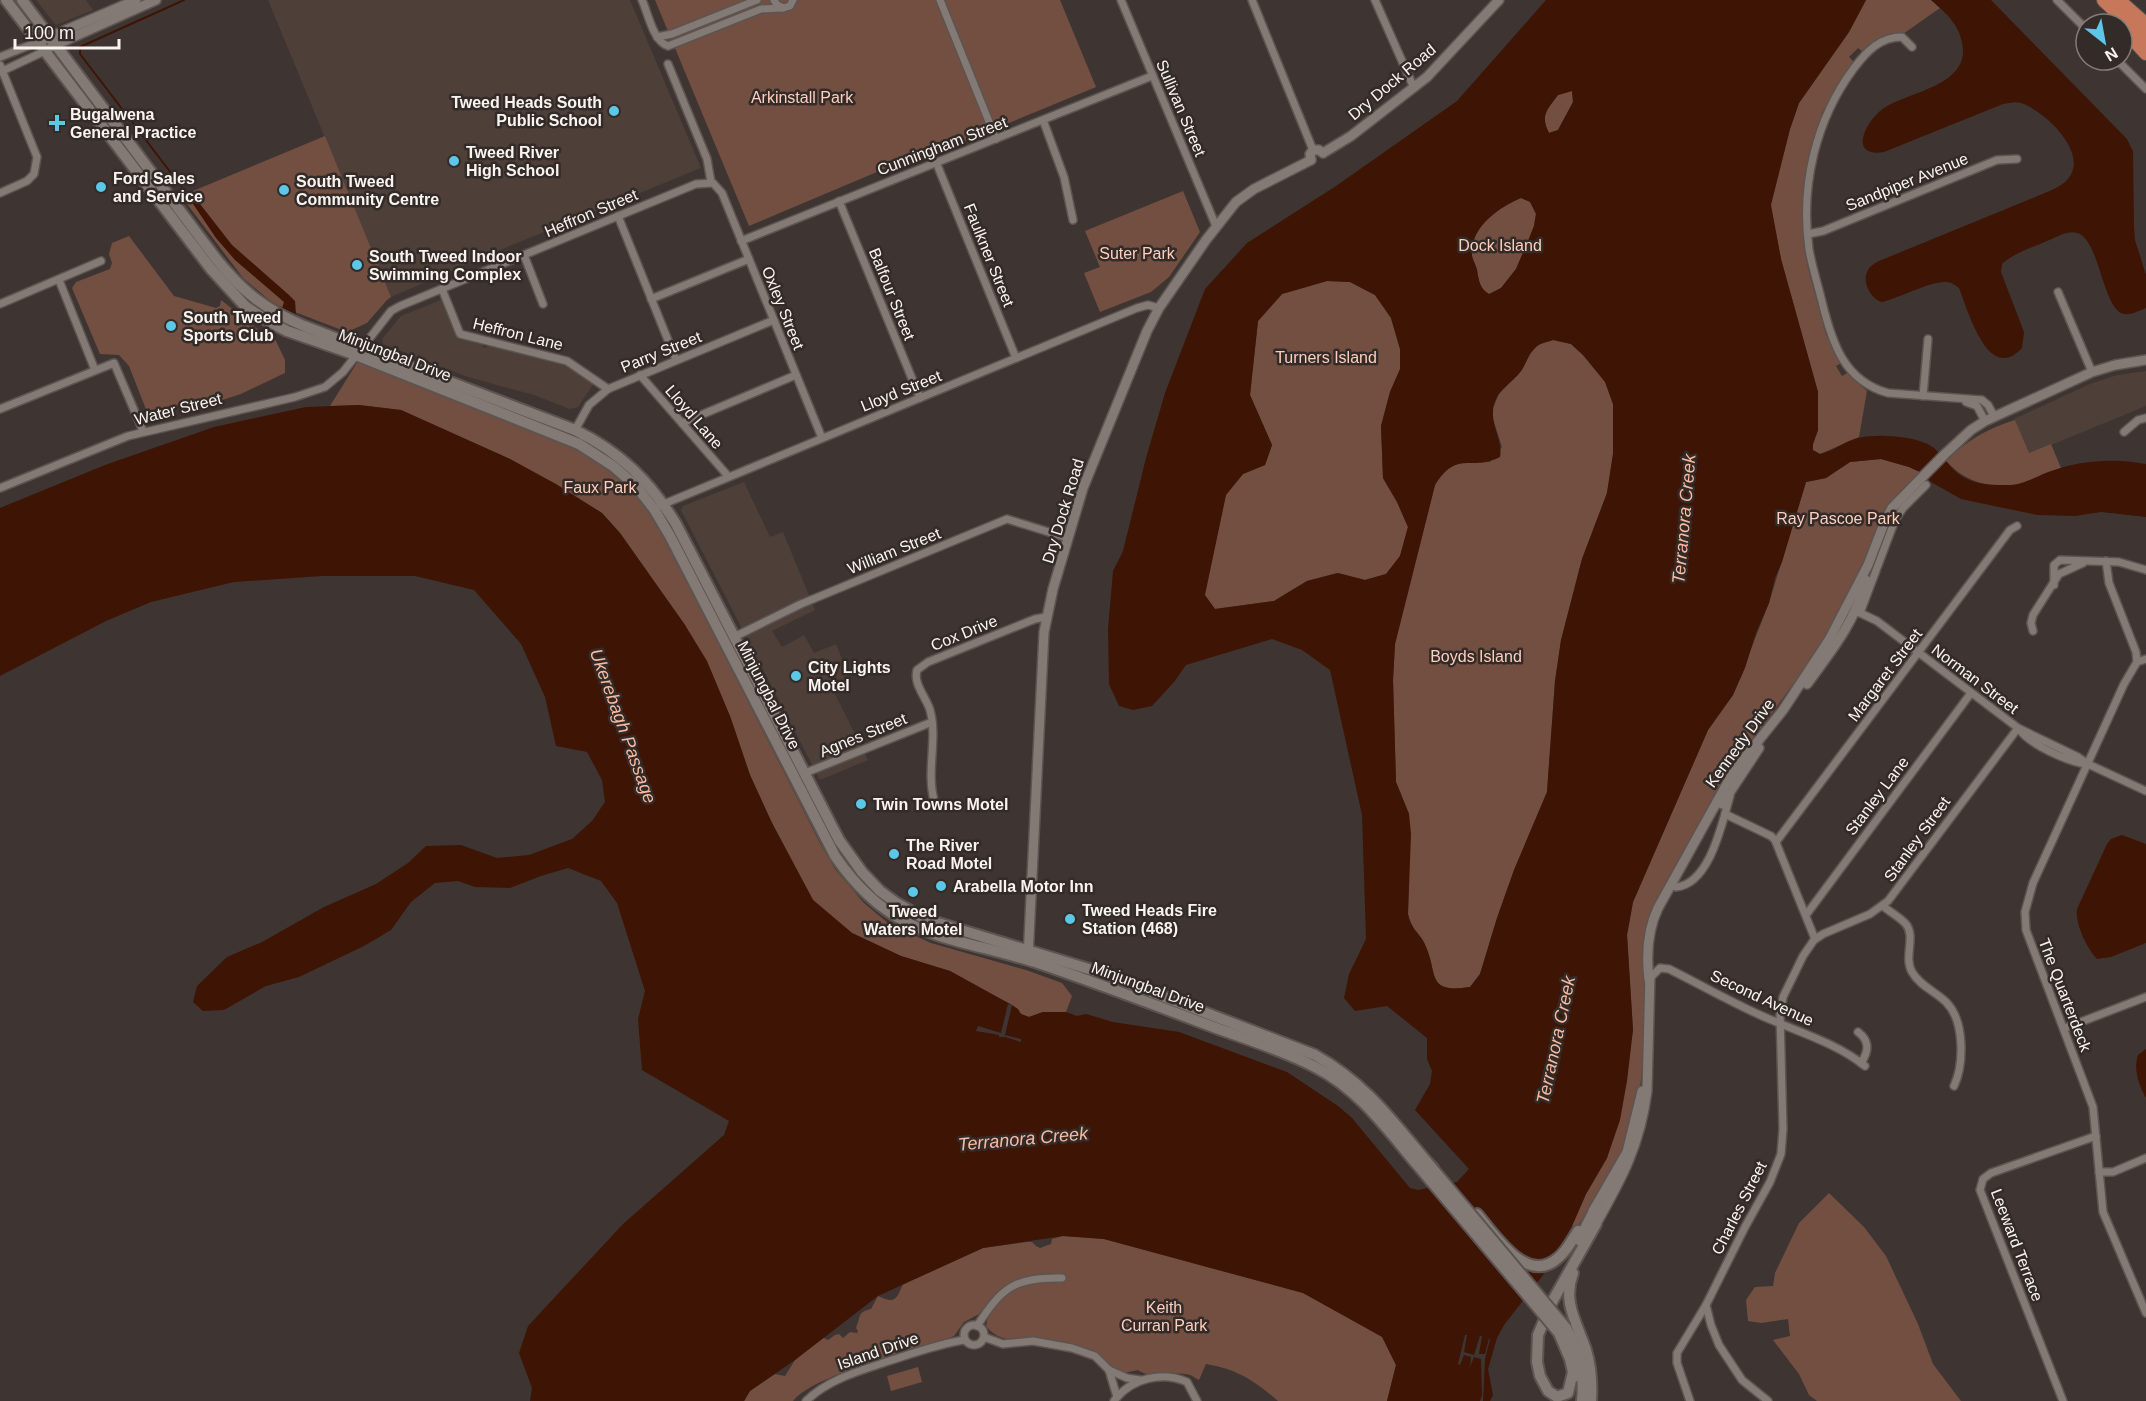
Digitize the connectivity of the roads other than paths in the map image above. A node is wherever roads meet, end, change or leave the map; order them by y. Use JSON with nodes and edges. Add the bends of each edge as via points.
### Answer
{"nodes":[{"id":1,"x":6,"y":0,"type":"edge"},
{"id":2,"x":22,"y":0,"type":"edge"},
{"id":3,"x":136,"y":0,"type":"edge"},
{"id":4,"x":156,"y":0,"type":"edge"},
{"id":5,"x":642,"y":0,"type":"edge"},
{"id":6,"x":757,"y":0,"type":"edge"},
{"id":7,"x":774,"y":0,"type":"edge"},
{"id":8,"x":793,"y":0,"type":"edge"},
{"id":9,"x":940,"y":0,"type":"edge"},
{"id":10,"x":1121,"y":0,"type":"edge"},
{"id":11,"x":1252,"y":0,"type":"edge"},
{"id":12,"x":1375,"y":0,"type":"edge"},
{"id":13,"x":1486,"y":0,"type":"edge"},
{"id":14,"x":1499,"y":0,"type":"edge"},
{"id":15,"x":2057,"y":0,"type":"edge"},
{"id":16,"x":2102,"y":0,"type":"edge"},
{"id":17,"x":2118,"y":0,"type":"edge"},
{"id":18,"x":2129,"y":0,"type":"edge"},
{"id":19,"x":783,"y":8,"type":"junction"},
{"id":20,"x":1490,"y":10,"type":"junction"},
{"id":21,"x":2111,"y":12,"type":"edge"},
{"id":22,"x":2146,"y":15,"type":"edge"},
{"id":23,"x":2074,"y":17,"type":"edge"},
{"id":24,"x":2146,"y":25,"type":"edge"},
{"id":25,"x":657,"y":37,"type":"junction"},
{"id":26,"x":2146,"y":39,"type":"edge"},
{"id":27,"x":2134,"y":40,"type":"edge"},
{"id":28,"x":47,"y":44,"type":"junction"},
{"id":29,"x":1912,"y":47,"type":"dead end"},
{"id":30,"x":2146,"y":53,"type":"edge"},
{"id":31,"x":0,"y":57,"type":"edge"},
{"id":32,"x":668,"y":64,"type":"dead end"},
{"id":33,"x":1,"y":70,"type":"edge"},
{"id":34,"x":2128,"y":72,"type":"edge"},
{"id":35,"x":1152,"y":76,"type":"junction"},
{"id":36,"x":1414,"y":88,"type":"junction"},
{"id":37,"x":2146,"y":89,"type":"edge"},
{"id":38,"x":1043,"y":120,"type":"junction"},
{"id":39,"x":996,"y":139,"type":"junction"},
{"id":40,"x":1316,"y":154,"type":"junction"},
{"id":41,"x":2017,"y":159,"type":"dead end"},
{"id":42,"x":936,"y":162,"type":"junction"},
{"id":43,"x":711,"y":182,"type":"junction"},
{"id":44,"x":0,"y":193,"type":"edge"},
{"id":45,"x":839,"y":201,"type":"junction"},
{"id":46,"x":618,"y":216,"type":"junction"},
{"id":47,"x":1073,"y":220,"type":"dead end"},
{"id":48,"x":1216,"y":226,"type":"junction"},
{"id":49,"x":1808,"y":234,"type":"junction"},
{"id":50,"x":741,"y":241,"type":"junction"},
{"id":51,"x":524,"y":255,"type":"junction"},
{"id":52,"x":749,"y":259,"type":"junction"},
{"id":53,"x":101,"y":261,"type":"dead end"},
{"id":54,"x":59,"y":280,"type":"junction"},
{"id":55,"x":442,"y":289,"type":"junction"},
{"id":56,"x":2058,"y":292,"type":"dead end"},
{"id":57,"x":651,"y":299,"type":"junction"},
{"id":58,"x":0,"y":304,"type":"edge"},
{"id":59,"x":543,"y":304,"type":"dead end"},
{"id":60,"x":1159,"y":308,"type":"junction"},
{"id":61,"x":774,"y":320,"type":"junction"},
{"id":62,"x":1928,"y":339,"type":"dead end"},
{"id":63,"x":359,"y":352,"type":"junction"},
{"id":64,"x":1016,"y":358,"type":"junction"},
{"id":65,"x":676,"y":360,"type":"junction"},
{"id":66,"x":2146,"y":360,"type":"edge"},
{"id":67,"x":95,"y":370,"type":"junction"},
{"id":68,"x":2092,"y":372,"type":"junction"},
{"id":69,"x":640,"y":375,"type":"junction"},
{"id":70,"x":796,"y":375,"type":"junction"},
{"id":71,"x":608,"y":388,"type":"junction"},
{"id":72,"x":1923,"y":396,"type":"junction"},
{"id":73,"x":920,"y":398,"type":"junction"},
{"id":74,"x":1943,"y":398,"type":"junction"},
{"id":75,"x":0,"y":409,"type":"edge"},
{"id":76,"x":1995,"y":416,"type":"junction"},
{"id":77,"x":2146,"y":418,"type":"edge"},
{"id":78,"x":1984,"y":421,"type":"junction"},
{"id":79,"x":682,"y":423,"type":"junction"},
{"id":80,"x":576,"y":430,"type":"junction"},
{"id":81,"x":143,"y":431,"type":"junction"},
{"id":82,"x":2124,"y":432,"type":"dead end"},
{"id":83,"x":822,"y":438,"type":"junction"},
{"id":84,"x":728,"y":476,"type":"junction"},
{"id":85,"x":1923,"y":482,"type":"junction"},
{"id":86,"x":0,"y":488,"type":"edge"},
{"id":87,"x":659,"y":506,"type":"junction"},
{"id":88,"x":2017,"y":526,"type":"dead end"},
{"id":89,"x":1068,"y":538,"type":"junction"},
{"id":90,"x":2106,"y":561,"type":"junction"},
{"id":91,"x":2092,"y":562,"type":"junction"},
{"id":92,"x":1868,"y":566,"type":"junction"},
{"id":93,"x":2146,"y":570,"type":"edge"},
{"id":94,"x":2054,"y":585,"type":"junction"},
{"id":95,"x":1858,"y":612,"type":"junction"},
{"id":96,"x":1046,"y":617,"type":"junction"},
{"id":97,"x":2033,"y":631,"type":"dead end"},
{"id":98,"x":734,"y":637,"type":"junction"},
{"id":99,"x":1822,"y":651,"type":"junction"},
{"id":100,"x":1918,"y":654,"type":"junction"},
{"id":101,"x":2146,"y":659,"type":"edge"},
{"id":102,"x":2137,"y":663,"type":"junction"},
{"id":103,"x":1971,"y":693,"type":"junction"},
{"id":104,"x":932,"y":722,"type":"junction"},
{"id":105,"x":2018,"y":728,"type":"junction"},
{"id":106,"x":2088,"y":764,"type":"junction"},
{"id":107,"x":804,"y":773,"type":"junction"},
{"id":108,"x":1740,"y":775,"type":"junction"},
{"id":109,"x":2146,"y":791,"type":"edge"},
{"id":110,"x":934,"y":800,"type":"dead end"},
{"id":111,"x":1725,"y":814,"type":"junction"},
{"id":112,"x":1776,"y":842,"type":"junction"},
{"id":113,"x":1676,"y":887,"type":"junction"},
{"id":114,"x":1883,"y":906,"type":"junction"},
{"id":115,"x":1806,"y":915,"type":"junction"},
{"id":116,"x":1815,"y":939,"type":"junction"},
{"id":117,"x":1029,"y":955,"type":"junction"},
{"id":118,"x":1649,"y":980,"type":"junction"},
{"id":119,"x":2146,"y":997,"type":"edge"},
{"id":120,"x":1780,"y":1023,"type":"junction"},
{"id":121,"x":2065,"y":1028,"type":"junction"},
{"id":122,"x":1858,"y":1032,"type":"dead end"},
{"id":123,"x":1647,"y":1063,"type":"junction"},
{"id":124,"x":1954,"y":1086,"type":"dead end"},
{"id":125,"x":2096,"y":1136,"type":"junction"},
{"id":126,"x":2146,"y":1158,"type":"edge"},
{"id":127,"x":1423,"y":1165,"type":"junction"},
{"id":128,"x":2099,"y":1172,"type":"junction"},
{"id":129,"x":1596,"y":1207,"type":"junction"},
{"id":130,"x":1596,"y":1224,"type":"junction"},
{"id":131,"x":1578,"y":1231,"type":"joint"},
{"id":132,"x":1062,"y":1278,"type":"dead end"},
{"id":133,"x":1706,"y":1305,"type":"junction"},
{"id":134,"x":2146,"y":1313,"type":"edge"},
{"id":135,"x":977,"y":1326,"type":"junction"},
{"id":136,"x":1562,"y":1330,"type":"junction"},
{"id":137,"x":984,"y":1337,"type":"junction"},
{"id":138,"x":964,"y":1340,"type":"junction"},
{"id":139,"x":1109,"y":1370,"type":"junction"},
{"id":140,"x":1573,"y":1371,"type":"junction"},
{"id":141,"x":1140,"y":1380,"type":"junction"},
{"id":142,"x":1116,"y":1399,"type":"edge"},
{"id":143,"x":806,"y":1401,"type":"edge"},
{"id":144,"x":1197,"y":1401,"type":"edge"},
{"id":145,"x":1546,"y":1401,"type":"edge"},
{"id":146,"x":1575,"y":1401,"type":"edge"},
{"id":147,"x":1582,"y":1401,"type":"edge"},
{"id":148,"x":1591,"y":1401,"type":"edge"},
{"id":149,"x":1690,"y":1401,"type":"edge"},
{"id":150,"x":1768,"y":1401,"type":"edge"},
{"id":151,"x":2063,"y":1401,"type":"edge"}],
"edges":[{"from":1,"to":28,"type":"main road","name":"Minjungbal Drive"},
{"from":2,"to":28,"type":"main road","name":"Minjungbal Drive"},
{"from":3,"to":28,"type":"street"},
{"from":4,"to":28,"type":"street"},
{"from":5,"to":25,"type":"street"},
{"from":6,"to":25,"type":"street"},
{"from":7,"to":19,"type":"street"},
{"from":8,"to":19,"type":"street"},
{"from":9,"to":39,"type":"street"},
{"from":10,"to":35,"type":"street","name":"Sullivan Street"},
{"from":11,"to":40,"type":"street"},
{"from":12,"to":36,"type":"street"},
{"from":13,"to":20,"type":"street"},
{"from":14,"to":20,"type":"street","name":"Dry Dock Road"},
{"from":15,"to":23,"type":"street"},
{"from":16,"to":21,"type":"highway"},
{"from":16,"to":26,"type":"highway"},
{"from":17,"to":24,"type":"highway"},
{"from":18,"to":22,"type":"highway"},
{"from":19,"to":25,"type":"street","via":[[761,9],[672,45]]},
{"from":20,"to":36,"type":"street","name":"Dry Dock Road"},
{"from":27,"to":30,"type":"highway"},
{"from":28,"to":31,"type":"street"},
{"from":28,"to":33,"type":"street"},
{"from":28,"to":63,"type":"main road","name":"Minjungbal Drive","via":[[235,297],[287,331]]},
{"from":29,"to":49,"type":"street","via":[[1902,37],[1881,41],[1859,62],[1836,96],[1821,126],[1811,167],[1806,211]]},
{"from":32,"to":43,"type":"street","via":[[707,159]]},
{"from":33,"to":44,"type":"street","via":[[37,157],[34,174],[27,181]]},
{"from":34,"to":37,"type":"street"},
{"from":35,"to":38,"type":"street","name":"Cunningham Street"},
{"from":35,"to":48,"type":"street","name":"Sullivan Street"},
{"from":36,"to":40,"type":"street","name":"Dry Dock Road","via":[[1344,141]]},
{"from":38,"to":39,"type":"street","name":"Cunningham Street"},
{"from":38,"to":47,"type":"street","via":[[1064,177]]},
{"from":39,"to":42,"type":"street","name":"Cunningham Street"},
{"from":40,"to":48,"type":"street","name":"Dry Dock Road","via":[[1247,194]]},
{"from":41,"to":49,"type":"street","name":"Sandpiper Avenue","via":[[1997,160]]},
{"from":42,"to":45,"type":"street","name":"Cunningham Street"},
{"from":42,"to":64,"type":"street","name":"Faulkner Street"},
{"from":43,"to":46,"type":"street","name":"Heffron Street","via":[[696,184]]},
{"from":43,"to":50,"type":"street","name":"Oxley Street","via":[[720,189]]},
{"from":45,"to":50,"type":"street","name":"Cunningham Street"},
{"from":45,"to":73,"type":"street","name":"Balfour Street"},
{"from":46,"to":51,"type":"street","name":"Heffron Street"},
{"from":46,"to":57,"type":"street"},
{"from":48,"to":60,"type":"street","name":"Dry Dock Road"},
{"from":49,"to":72,"type":"street","via":[[1827,324],[1845,364],[1857,378],[1875,389]]},
{"from":50,"to":52,"type":"street","name":"Oxley Street"},
{"from":51,"to":55,"type":"street","name":"Heffron Street"},
{"from":51,"to":59,"type":"street"},
{"from":52,"to":57,"type":"street"},
{"from":52,"to":61,"type":"street","name":"Oxley Street"},
{"from":53,"to":54,"type":"street"},
{"from":54,"to":58,"type":"street"},
{"from":54,"to":67,"type":"street"},
{"from":55,"to":63,"type":"street","name":"Heffron Street","via":[[391,311]]},
{"from":55,"to":71,"type":"street","name":"Heffron Lane","via":[[460,334],[567,361]]},
{"from":56,"to":68,"type":"street"},
{"from":57,"to":65,"type":"street"},
{"from":60,"to":64,"type":"street","name":"Lloyd Street","via":[[1143,306]]},
{"from":60,"to":89,"type":"street","name":"Dry Dock Road","via":[[1091,467]]},
{"from":61,"to":65,"type":"street","name":"Parry Street"},
{"from":61,"to":70,"type":"street","name":"Oxley Street"},
{"from":62,"to":72,"type":"street"},
{"from":63,"to":80,"type":"main road","name":"Minjungbal Drive"},
{"from":63,"to":81,"type":"street","name":"Water Street","via":[[334,381],[309,393]]},
{"from":63,"to":87,"type":"main road","name":"Minjungbal Drive","via":[[579,444],[613,466]]},
{"from":64,"to":73,"type":"street","name":"Lloyd Street"},
{"from":65,"to":69,"type":"street","name":"Parry Street"},
{"from":66,"to":68,"type":"street","name":"Kennedy Drive"},
{"from":67,"to":75,"type":"street"},
{"from":67,"to":81,"type":"street","via":[[114,363]]},
{"from":68,"to":76,"type":"street","name":"Kennedy Drive"},
{"from":69,"to":71,"type":"street","name":"Parry Street"},
{"from":69,"to":79,"type":"street","name":"Lloyd Lane"},
{"from":70,"to":79,"type":"street"},
{"from":70,"to":83,"type":"street","name":"Oxley Street"},
{"from":71,"to":80,"type":"street","name":"Parry Street","via":[[589,405]]},
{"from":72,"to":74,"type":"street"},
{"from":73,"to":83,"type":"street","name":"Lloyd Street"},
{"from":74,"to":76,"type":"street","via":[[1982,400]]},
{"from":74,"to":78,"type":"street","via":[[1976,405]]},
{"from":76,"to":78,"type":"street","name":"Kennedy Drive"},
{"from":77,"to":82,"type":"street"},
{"from":78,"to":85,"type":"street","name":"Kennedy Drive","via":[[1945,454]]},
{"from":79,"to":84,"type":"street","name":"Lloyd Lane"},
{"from":80,"to":87,"type":"main road","name":"Minjungbal Drive","via":[[616,453],[636,471]]},
{"from":81,"to":86,"type":"street","name":"Water Street"},
{"from":83,"to":84,"type":"street","name":"Lloyd Street"},
{"from":84,"to":87,"type":"street","name":"Lloyd Street"},
{"from":85,"to":92,"type":"street","name":"Kennedy Drive","via":[[1888,514]]},
{"from":85,"to":95,"type":"street","via":[[1892,526]]},
{"from":87,"to":98,"type":"main road","name":"Minjungbal Drive","via":[[679,529]]},
{"from":87,"to":117,"type":"main road","name":"Minjungbal Drive","via":[[812,813],[854,881],[882,908],[937,937]]},
{"from":88,"to":100,"type":"street","name":"Margaret Street","via":[[2010,530]]},
{"from":89,"to":96,"type":"street","name":"Dry Dock Road"},
{"from":89,"to":98,"type":"street","name":"William Street","via":[[1007,519],[801,604]]},
{"from":90,"to":91,"type":"street"},
{"from":90,"to":93,"type":"street"},
{"from":90,"to":102,"type":"street","via":[[2108,580],[2133,642]]},
{"from":91,"to":94,"type":"street","via":[[2059,574]]},
{"from":91,"to":94,"type":"street","via":[[2056,562]]},
{"from":92,"to":95,"type":"street","name":"Kennedy Drive"},
{"from":92,"to":99,"type":"street","name":"Kennedy Drive"},
{"from":94,"to":97,"type":"street","via":[[2032,615]]},
{"from":95,"to":99,"type":"street","via":[[1851,611]]},
{"from":95,"to":100,"type":"street","name":"Norman Street","via":[[1877,621]]},
{"from":95,"to":108,"type":"street","name":"Kennedy Drive"},
{"from":96,"to":104,"type":"street","name":"Cox Drive","via":[[921,666],[916,679]]},
{"from":96,"to":117,"type":"street","name":"Dry Dock Road"},
{"from":98,"to":107,"type":"main road","name":"Minjungbal Drive"},
{"from":99,"to":118,"type":"street","name":"Kennedy Drive","via":[[1783,710],[1734,771],[1658,908],[1648,938]]},
{"from":100,"to":103,"type":"street","name":"Norman Street"},
{"from":100,"to":112,"type":"street","name":"Margaret Street"},
{"from":101,"to":102,"type":"street"},
{"from":102,"to":106,"type":"street","name":"The Quarterdeck"},
{"from":103,"to":105,"type":"street","name":"Norman Street"},
{"from":103,"to":115,"type":"street","name":"Stanley Lane"},
{"from":104,"to":107,"type":"street","name":"Agnes Street"},
{"from":104,"to":110,"type":"street","name":"Cox Drive","via":[[930,780]]},
{"from":105,"to":106,"type":"street","name":"Norman Street"},
{"from":105,"to":114,"type":"street","name":"Stanley Street"},
{"from":106,"to":109,"type":"street","name":"Norman Street"},
{"from":106,"to":121,"type":"street","name":"The Quarterdeck","via":[[2033,883],[2025,912],[2032,948]]},
{"from":107,"to":117,"type":"main road","name":"Minjungbal Drive","via":[[843,846],[880,891],[933,922]]},
{"from":108,"to":111,"type":"street"},
{"from":108,"to":113,"type":"street","name":"Kennedy Drive"},
{"from":111,"to":112,"type":"street"},
{"from":111,"to":113,"type":"street","via":[[1707,862],[1686,885]]},
{"from":112,"to":115,"type":"street"},
{"from":113,"to":118,"type":"street","name":"Kennedy Drive","via":[[1654,930]]},
{"from":114,"to":116,"type":"street","name":"Stanley Street"},
{"from":114,"to":124,"type":"street","via":[[1909,929],[1908,960],[1913,973],[1946,1001],[1954,1013],[1960,1065]]},
{"from":115,"to":116,"type":"street"},
{"from":116,"to":120,"type":"street","name":"Charles Street","via":[[1783,997]]},
{"from":117,"to":127,"type":"main road","name":"Minjungbal Drive","via":[[1105,974],[1315,1055],[1361,1086]]},
{"from":118,"to":120,"type":"street","name":"Second Avenue","via":[[1663,967]]},
{"from":118,"to":123,"type":"street","name":"Kennedy Drive"},
{"from":119,"to":121,"type":"street"},
{"from":120,"to":122,"type":"street","name":"Second Avenue","via":[[1850,1055],[1863,1065],[1868,1045]]},
{"from":120,"to":133,"type":"street","name":"Charles Street","via":[[1781,1154]]},
{"from":121,"to":125,"type":"street","name":"The Quarterdeck","via":[[2093,1107]]},
{"from":123,"to":129,"type":"street","name":"Kennedy Drive","via":[[1627,1152]]},
{"from":123,"to":130,"type":"street","name":"Kennedy Drive","via":[[1646,1100],[1637,1143]]},
{"from":125,"to":128,"type":"street","name":"The Quarterdeck"},
{"from":125,"to":151,"type":"street","name":"Leeward Terrace","via":[[1991,1173],[1983,1179],[1980,1190]]},
{"from":126,"to":128,"type":"street","via":[[2113,1172]]},
{"from":127,"to":131,"type":"main road","bridge":true,"via":[[1446,1177],[1514,1256],[1529,1266],[1539,1267],[1557,1260]]},
{"from":127,"to":136,"type":"main road","name":"Minjungbal Drive","bridge":true},
{"from":128,"to":134,"type":"street","name":"The Quarterdeck","via":[[2103,1212]]},
{"from":129,"to":131,"type":"street"},
{"from":129,"to":145,"type":"main road","via":[[1534,1330],[1532,1362]]},
{"from":130,"to":140,"type":"main road","via":[[1538,1335],[1537,1362],[1548,1391],[1557,1397],[1568,1393]]},
{"from":130,"to":148,"type":"main road","via":[[1572,1276],[1569,1297],[1572,1317],[1590,1365]]},
{"from":132,"to":135,"type":"street","via":[[1036,1277],[1010,1288],[999,1295]]},
{"from":133,"to":149,"type":"street","name":"Charles Street","via":[[1677,1353]]},
{"from":133,"to":150,"type":"street","via":[[1719,1345],[1742,1380]]},
{"from":135,"to":137,"type":"street"},
{"from":135,"to":138,"type":"street","via":[[967,1328]]},
{"from":136,"to":140,"type":"main road"},
{"from":136,"to":147,"type":"main road","via":[[1583,1370]]},
{"from":137,"to":138,"type":"street","via":[[974,1346]]},
{"from":137,"to":139,"type":"street","via":[[1003,1344],[1033,1341],[1072,1348],[1095,1356]]},
{"from":138,"to":143,"type":"street","name":"Island Drive","via":[[921,1350],[835,1380]]},
{"from":139,"to":141,"type":"street"},
{"from":139,"to":142,"type":"street"},
{"from":140,"to":146,"type":"main road"},
{"from":141,"to":142,"type":"street"},
{"from":141,"to":144,"type":"street","via":[[1167,1376],[1182,1380]]}]}
